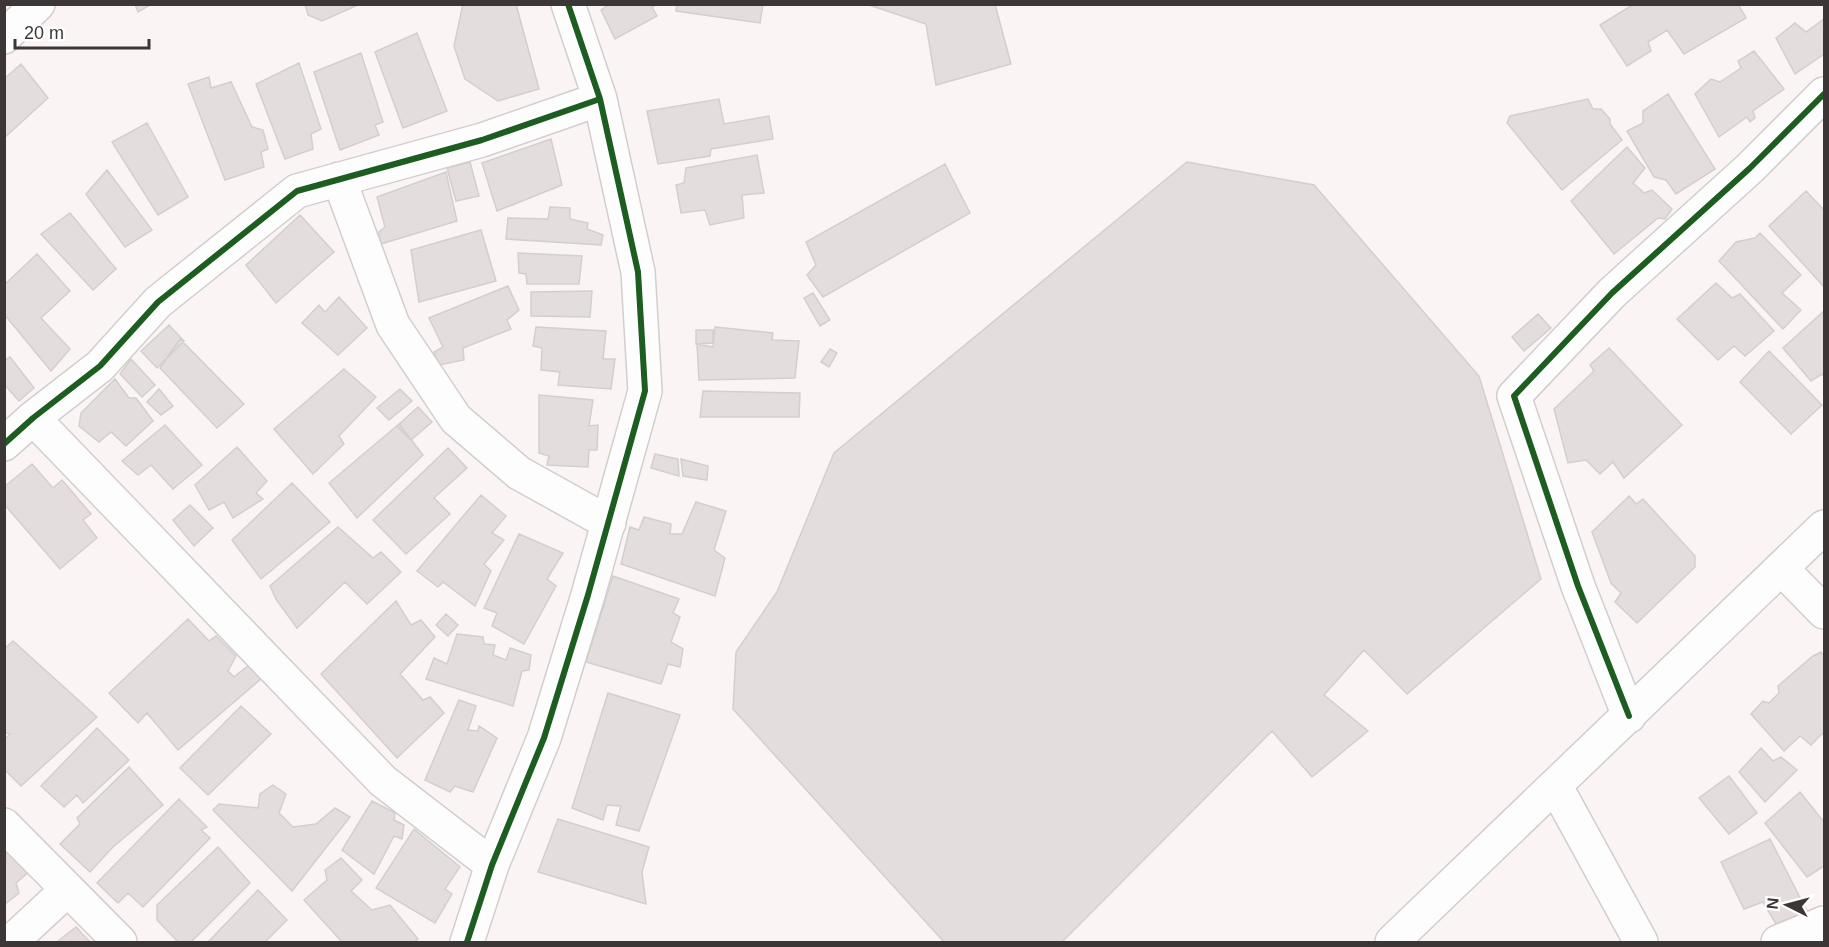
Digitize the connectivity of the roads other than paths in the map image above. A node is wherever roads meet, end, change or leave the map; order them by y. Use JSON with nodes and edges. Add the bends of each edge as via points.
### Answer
{"nodes":[{"id":1,"x":38,"y":4,"type":"edge"},
{"id":2,"x":568,"y":4,"type":"edge"},
{"id":3,"x":4,"y":37,"type":"edge"},
{"id":4,"x":1824,"y":94,"type":"edge"},
{"id":5,"x":600,"y":99,"type":"junction"},
{"id":6,"x":339,"y":179,"type":"junction"},
{"id":7,"x":33,"y":418,"type":"junction"},
{"id":8,"x":4,"y":444,"type":"edge"},
{"id":9,"x":609,"y":523,"type":"junction"},
{"id":10,"x":1824,"y":527,"type":"edge"},
{"id":11,"x":1782,"y":569,"type":"junction"},
{"id":12,"x":1824,"y":612,"type":"edge"},
{"id":13,"x":1629,"y":716,"type":"junction"},
{"id":14,"x":1556,"y":787,"type":"junction"},
{"id":15,"x":4,"y":825,"type":"edge"},
{"id":16,"x":492,"y":865,"type":"junction"},
{"id":17,"x":67,"y":890,"type":"junction"},
{"id":18,"x":1824,"y":922,"type":"edge"},
{"id":19,"x":11,"y":942,"type":"edge"},
{"id":20,"x":120,"y":942,"type":"edge"},
{"id":21,"x":467,"y":942,"type":"edge"},
{"id":22,"x":1392,"y":942,"type":"edge"},
{"id":23,"x":1641,"y":942,"type":"edge"},
{"id":24,"x":1778,"y":942,"type":"edge"}],
"edges":[{"from":1,"to":3,"type":"street"},
{"from":2,"to":5,"type":"street"},
{"from":4,"to":13,"type":"street","via":[[1750,168],[1612,293],[1514,396],[1578,586]]},
{"from":5,"to":6,"type":"street","via":[[482,140]]},
{"from":5,"to":9,"type":"street","via":[[638,272],[645,391]]},
{"from":6,"to":7,"type":"street","via":[[297,191],[158,302],[100,366]]},
{"from":6,"to":9,"type":"street","via":[[393,325],[456,419],[519,473]]},
{"from":7,"to":8,"type":"street"},
{"from":7,"to":16,"type":"street","via":[[383,781]]},
{"from":9,"to":16,"type":"street","via":[[544,738]]},
{"from":10,"to":11,"type":"street"},
{"from":11,"to":12,"type":"street"},
{"from":11,"to":13,"type":"street"},
{"from":13,"to":14,"type":"street"},
{"from":14,"to":22,"type":"street"},
{"from":14,"to":23,"type":"street"},
{"from":15,"to":17,"type":"street"},
{"from":16,"to":21,"type":"street"},
{"from":17,"to":19,"type":"street"},
{"from":17,"to":20,"type":"street"},
{"from":18,"to":24,"type":"street"}]}
